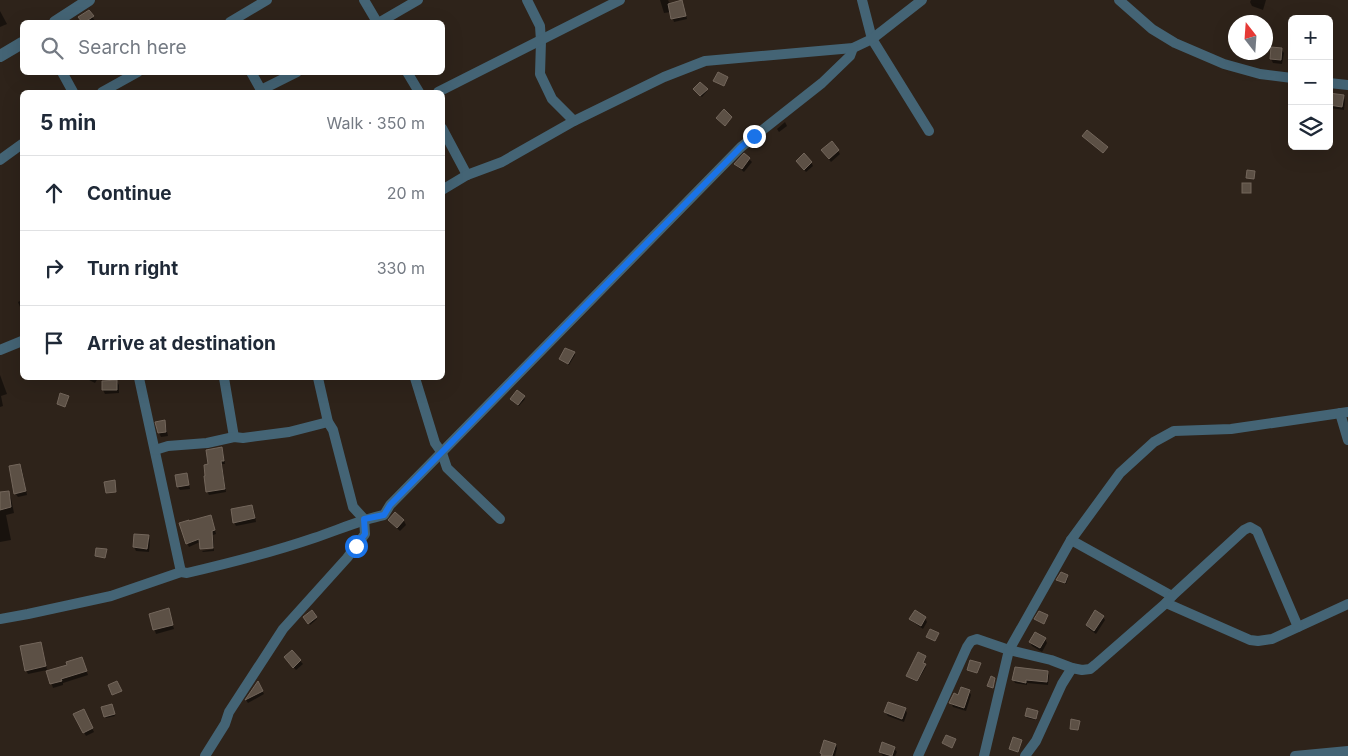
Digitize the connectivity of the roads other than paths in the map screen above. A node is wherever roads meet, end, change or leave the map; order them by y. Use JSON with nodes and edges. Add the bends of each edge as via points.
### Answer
{"nodes":[{"id":1,"x":89,"y":0,"type":"edge"},
{"id":2,"x":267,"y":0,"type":"edge"},
{"id":3,"x":364,"y":0,"type":"edge"},
{"id":4,"x":418,"y":0,"type":"edge"},
{"id":5,"x":527,"y":0,"type":"edge"},
{"id":6,"x":620,"y":0,"type":"edge"},
{"id":7,"x":862,"y":0,"type":"edge"},
{"id":8,"x":922,"y":0,"type":"edge"},
{"id":9,"x":1119,"y":0,"type":"edge"},
{"id":10,"x":59,"y":20,"type":"edge"},
{"id":11,"x":233,"y":20,"type":"edge"},
{"id":12,"x":377,"y":20,"type":"edge"},
{"id":13,"x":382,"y":20,"type":"edge"},
{"id":14,"x":872,"y":39,"type":"junction"},
{"id":15,"x":541,"y":41,"type":"junction"},
{"id":16,"x":20,"y":44,"type":"edge"},
{"id":17,"x":853,"y":48,"type":"junction"},
{"id":18,"x":0,"y":56,"type":"edge"},
{"id":19,"x":64,"y":75,"type":"edge"},
{"id":20,"x":133,"y":75,"type":"edge"},
{"id":21,"x":253,"y":75,"type":"edge"},
{"id":22,"x":291,"y":75,"type":"edge"},
{"id":23,"x":409,"y":75,"type":"edge"},
{"id":24,"x":1288,"y":78,"type":"edge"},
{"id":25,"x":1333,"y":83,"type":"edge"},
{"id":26,"x":1348,"y":85,"type":"edge"},
{"id":27,"x":72,"y":90,"type":"edge"},
{"id":28,"x":106,"y":90,"type":"edge"},
{"id":29,"x":261,"y":90,"type":"edge"},
{"id":30,"x":261,"y":90,"type":"edge"},
{"id":31,"x":418,"y":90,"type":"edge"},
{"id":32,"x":442,"y":90,"type":"edge"},
{"id":33,"x":574,"y":121,"type":"junction"},
{"id":34,"x":929,"y":131,"type":"dead end"},
{"id":35,"x":445,"y":134,"type":"edge"},
{"id":36,"x":20,"y":145,"type":"edge"},
{"id":37,"x":0,"y":160,"type":"edge"},
{"id":38,"x":467,"y":175,"type":"junction"},
{"id":39,"x":445,"y":188,"type":"edge"},
{"id":40,"x":20,"y":342,"type":"edge"},
{"id":41,"x":0,"y":350,"type":"edge"},
{"id":42,"x":139,"y":380,"type":"edge"},
{"id":43,"x":224,"y":380,"type":"edge"},
{"id":44,"x":318,"y":380,"type":"edge"},
{"id":45,"x":415,"y":380,"type":"edge"},
{"id":46,"x":1344,"y":413,"type":"edge"},
{"id":47,"x":328,"y":422,"type":"junction"},
{"id":48,"x":234,"y":437,"type":"junction"},
{"id":49,"x":1348,"y":440,"type":"edge"},
{"id":50,"x":155,"y":450,"type":"junction"},
{"id":51,"x":442,"y":454,"type":"junction"},
{"id":52,"x":364,"y":519,"type":"junction"},
{"id":53,"x":500,"y":519,"type":"dead end"},
{"id":54,"x":1071,"y":540,"type":"junction"},
{"id":55,"x":181,"y":572,"type":"junction"},
{"id":56,"x":1169,"y":599,"type":"junction"},
{"id":57,"x":1348,"y":604,"type":"edge"},
{"id":58,"x":0,"y":619,"type":"edge"},
{"id":59,"x":1298,"y":627,"type":"junction"},
{"id":60,"x":1009,"y":650,"type":"junction"},
{"id":61,"x":1072,"y":668,"type":"junction"},
{"id":62,"x":1348,"y":751,"type":"edge"},
{"id":63,"x":205,"y":756,"type":"edge"},
{"id":64,"x":918,"y":756,"type":"edge"},
{"id":65,"x":984,"y":756,"type":"edge"},
{"id":66,"x":1025,"y":756,"type":"edge"},
{"id":67,"x":1295,"y":756,"type":"edge"}],
"edges":[{"from":1,"to":10,"type":"street"},
{"from":2,"to":11,"type":"street"},
{"from":3,"to":12,"type":"street"},
{"from":4,"to":13,"type":"street"},
{"from":5,"to":15,"type":"street","via":[[540,26]]},
{"from":6,"to":15,"type":"street"},
{"from":7,"to":14,"type":"street"},
{"from":8,"to":14,"type":"street"},
{"from":9,"to":24,"type":"street","via":[[1152,29],[1175,43],[1224,64]]},
{"from":14,"to":17,"type":"street"},
{"from":14,"to":34,"type":"street"},
{"from":15,"to":32,"type":"street"},
{"from":15,"to":33,"type":"street","via":[[540,74],[552,99]]},
{"from":16,"to":18,"type":"street"},
{"from":17,"to":33,"type":"street","via":[[705,61],[664,77]]},
{"from":17,"to":51,"type":"street","via":[[850,56],[822,84],[741,147]]},
{"from":19,"to":27,"type":"street"},
{"from":20,"to":28,"type":"street"},
{"from":21,"to":30,"type":"street"},
{"from":22,"to":29,"type":"street"},
{"from":23,"to":31,"type":"street"},
{"from":25,"to":26,"type":"street"},
{"from":33,"to":38,"type":"street","via":[[502,162]]},
{"from":35,"to":38,"type":"street"},
{"from":36,"to":37,"type":"street"},
{"from":38,"to":39,"type":"street"},
{"from":40,"to":41,"type":"street"},
{"from":42,"to":50,"type":"street"},
{"from":43,"to":48,"type":"street"},
{"from":44,"to":47,"type":"street"},
{"from":45,"to":51,"type":"street","via":[[435,443]]},
{"from":46,"to":49,"type":"street"},
{"from":46,"to":54,"type":"street","via":[[1231,429],[1174,432],[1154,442],[1120,472]]},
{"from":47,"to":48,"type":"street","via":[[289,432]]},
{"from":47,"to":52,"type":"street","via":[[333,430],[353,507]]},
{"from":48,"to":50,"type":"street","via":[[208,444],[168,446]]},
{"from":50,"to":55,"type":"street"},
{"from":51,"to":52,"type":"street","via":[[390,505],[384,515]]},
{"from":51,"to":53,"type":"street","via":[[447,468]]},
{"from":52,"to":55,"type":"street","via":[[237,562]]},
{"from":52,"to":63,"type":"street","via":[[365,534],[282,630]]},
{"from":54,"to":56,"type":"street"},
{"from":54,"to":60,"type":"street"},
{"from":55,"to":58,"type":"street","via":[[111,596]]},
{"from":56,"to":59,"type":"street","via":[[1258,642]]},
{"from":56,"to":59,"type":"street","via":[[1250,527],[1257,530]]},
{"from":56,"to":61,"type":"street","via":[[1096,665],[1090,669]]},
{"from":57,"to":59,"type":"street"},
{"from":60,"to":61,"type":"street"},
{"from":60,"to":64,"type":"street","via":[[977,638],[971,641]]},
{"from":60,"to":65,"type":"street"},
{"from":61,"to":66,"type":"street","via":[[1036,741]]},
{"from":62,"to":67,"type":"street"}]}
